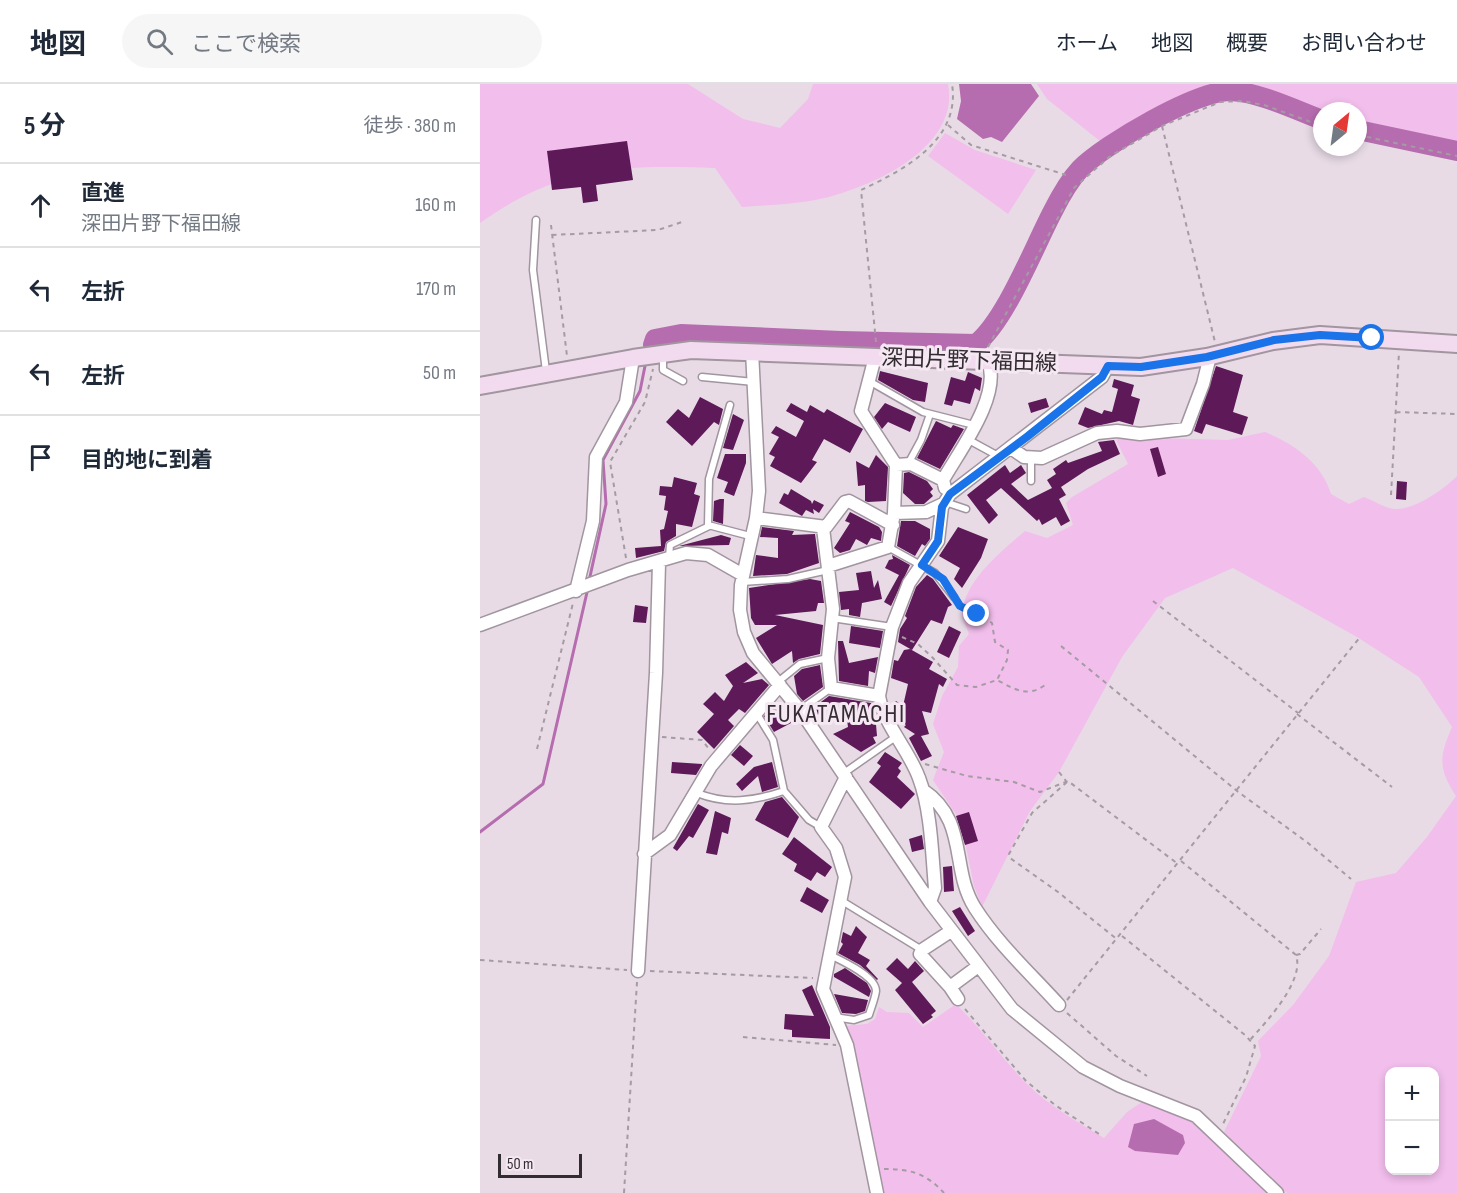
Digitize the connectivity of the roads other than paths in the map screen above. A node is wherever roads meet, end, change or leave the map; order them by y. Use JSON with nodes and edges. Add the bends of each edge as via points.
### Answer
{"nodes":[{"id":1,"x":536,"y":219,"type":"dead end"},
{"id":2,"x":1457,"y":344,"type":"edge"},
{"id":3,"x":752,"y":351,"type":"junction"},
{"id":4,"x":660,"y":354,"type":"junction"},
{"id":5,"x":1214,"y":355,"type":"junction"},
{"id":6,"x":875,"y":357,"type":"junction"},
{"id":7,"x":633,"y":358,"type":"junction"},
{"id":8,"x":986,"y":361,"type":"junction"},
{"id":9,"x":1108,"y":366,"type":"junction"},
{"id":10,"x":546,"y":375,"type":"junction"},
{"id":11,"x":702,"y":377,"type":"dead end"},
{"id":12,"x":682,"y":381,"type":"dead end"},
{"id":13,"x":869,"y":381,"type":"junction"},
{"id":14,"x":754,"y":382,"type":"junction"},
{"id":15,"x":480,"y":386,"type":"edge"},
{"id":16,"x":730,"y":405,"type":"dead end"},
{"id":17,"x":930,"y":414,"type":"junction"},
{"id":18,"x":974,"y":425,"type":"junction"},
{"id":19,"x":966,"y":439,"type":"junction"},
{"id":20,"x":1011,"y":448,"type":"junction"},
{"id":21,"x":1000,"y":456,"type":"junction"},
{"id":22,"x":1031,"y":459,"type":"junction"},
{"id":23,"x":902,"y":464,"type":"junction"},
{"id":24,"x":943,"y":480,"type":"junction"},
{"id":25,"x":1030,"y":481,"type":"dead end"},
{"id":26,"x":945,"y":501,"type":"junction"},
{"id":27,"x":966,"y":509,"type":"dead end"},
{"id":28,"x":756,"y":518,"type":"junction"},
{"id":29,"x":894,"y":519,"type":"junction"},
{"id":30,"x":709,"y":526,"type":"junction"},
{"id":31,"x":823,"y":528,"type":"junction"},
{"id":32,"x":750,"y":536,"type":"junction"},
{"id":33,"x":888,"y":547,"type":"junction"},
{"id":34,"x":664,"y":561,"type":"junction"},
{"id":35,"x":922,"y":565,"type":"junction"},
{"id":36,"x":828,"y":568,"type":"junction"},
{"id":37,"x":742,"y":578,"type":"junction"},
{"id":38,"x":576,"y":591,"type":"junction"},
{"id":39,"x":954,"y":597,"type":"road end"},
{"id":40,"x":832,"y":617,"type":"junction"},
{"id":41,"x":480,"y":625,"type":"edge"},
{"id":42,"x":892,"y":629,"type":"junction"},
{"id":43,"x":828,"y":658,"type":"junction"},
{"id":44,"x":779,"y":683,"type":"junction"},
{"id":45,"x":831,"y":688,"type":"junction"},
{"id":46,"x":879,"y":696,"type":"junction"},
{"id":47,"x":800,"y":710,"type":"junction"},
{"id":48,"x":757,"y":714,"type":"junction"},
{"id":49,"x":898,"y":736,"type":"junction"},
{"id":50,"x":845,"y":775,"type":"junction"},
{"id":51,"x":923,"y":790,"type":"junction"},
{"id":52,"x":784,"y":791,"type":"junction"},
{"id":53,"x":697,"y":793,"type":"junction"},
{"id":54,"x":821,"y":827,"type":"junction"},
{"id":55,"x":644,"y":854,"type":"junction"},
{"id":56,"x":842,"y":901,"type":"junction"},
{"id":57,"x":930,"y":902,"type":"junction"},
{"id":58,"x":951,"y":931,"type":"junction"},
{"id":59,"x":922,"y":950,"type":"junction"},
{"id":60,"x":830,"y":955,"type":"junction"},
{"id":61,"x":977,"y":967,"type":"junction"},
{"id":62,"x":638,"y":970,"type":"road end"},
{"id":63,"x":951,"y":987,"type":"junction"},
{"id":64,"x":958,"y":999,"type":"road end"},
{"id":65,"x":1059,"y":1005,"type":"road end"},
{"id":66,"x":834,"y":1017,"type":"junction"},
{"id":67,"x":877,"y":1193,"type":"edge"},
{"id":68,"x":1277,"y":1193,"type":"edge"}],
"edges":[{"from":1,"to":10,"type":"lane","via":[[533,270]]},
{"from":2,"to":5,"type":"main road","name":"深田片野下福田線","via":[[1320,335],[1274,340]]},
{"from":3,"to":4,"type":"main road","name":"深田片野下福田線"},
{"from":3,"to":6,"type":"main road","name":"深田片野下福田線"},
{"from":3,"to":14,"type":"street"},
{"from":4,"to":7,"type":"main road","name":"深田片野下福田線"},
{"from":4,"to":12,"type":"lane","via":[[663,370]]},
{"from":5,"to":9,"type":"main road","name":"深田片野下福田線","via":[[1141,367]]},
{"from":5,"to":22,"type":"street","via":[[1186,429],[1097,433]]},
{"from":6,"to":8,"type":"main road","name":"深田片野下福田線"},
{"from":6,"to":13,"type":"street"},
{"from":7,"to":10,"type":"main road","name":"深田片野下福田線"},
{"from":7,"to":38,"type":"street","via":[[626,402],[596,457],[592,521]]},
{"from":8,"to":9,"type":"main road","name":"深田片野下福田線"},
{"from":8,"to":18,"type":"street","via":[[993,379]]},
{"from":9,"to":20,"type":"street","via":[[1102,377]]},
{"from":10,"to":15,"type":"main road","name":"深田片野下福田線"},
{"from":11,"to":14,"type":"lane"},
{"from":13,"to":17,"type":"lane"},
{"from":13,"to":23,"type":"street","via":[[861,411]]},
{"from":14,"to":28,"type":"street","via":[[759,491]]},
{"from":16,"to":30,"type":"lane","via":[[709,479]]},
{"from":17,"to":18,"type":"lane"},
{"from":17,"to":23,"type":"lane","via":[[921,440]]},
{"from":18,"to":19,"type":"street"},
{"from":19,"to":21,"type":"lane"},
{"from":19,"to":24,"type":"street"},
{"from":20,"to":21,"type":"street"},
{"from":20,"to":22,"type":"street"},
{"from":21,"to":26,"type":"street"},
{"from":22,"to":25,"type":"lane"},
{"from":23,"to":24,"type":"street"},
{"from":23,"to":29,"type":"street"},
{"from":24,"to":26,"type":"street"},
{"from":26,"to":27,"type":"lane"},
{"from":26,"to":29,"type":"street","via":[[926,512]]},
{"from":26,"to":35,"type":"street","via":[[938,541]]},
{"from":28,"to":31,"type":"street"},
{"from":28,"to":32,"type":"street"},
{"from":29,"to":31,"type":"street","via":[[849,501]]},
{"from":29,"to":33,"type":"street"},
{"from":30,"to":32,"type":"lane"},
{"from":30,"to":34,"type":"lane","via":[[670,544]]},
{"from":31,"to":36,"type":"street"},
{"from":32,"to":37,"type":"street"},
{"from":33,"to":35,"type":"lane"},
{"from":33,"to":36,"type":"street"},
{"from":34,"to":37,"type":"street","via":[[686,553],[700,554],[716,559]]},
{"from":34,"to":38,"type":"street","via":[[628,570]]},
{"from":34,"to":55,"type":"street"},
{"from":35,"to":39,"type":"lane","via":[[943,579]]},
{"from":35,"to":42,"type":"street","via":[[909,583]]},
{"from":36,"to":37,"type":"lane","via":[[788,579]]},
{"from":36,"to":40,"type":"street"},
{"from":37,"to":44,"type":"street","via":[[740,610],[748,645]]},
{"from":38,"to":41,"type":"street"},
{"from":40,"to":42,"type":"lane"},
{"from":40,"to":43,"type":"street"},
{"from":42,"to":46,"type":"street"},
{"from":43,"to":44,"type":"lane","via":[[800,664]]},
{"from":43,"to":45,"type":"street"},
{"from":44,"to":47,"type":"street"},
{"from":44,"to":48,"type":"street"},
{"from":45,"to":46,"type":"street"},
{"from":45,"to":47,"type":"lane"},
{"from":46,"to":49,"type":"street"},
{"from":47,"to":50,"type":"street"},
{"from":48,"to":52,"type":"lane","via":[[773,740]]},
{"from":48,"to":53,"type":"street","via":[[717,758]]},
{"from":49,"to":50,"type":"lane"},
{"from":49,"to":51,"type":"street"},
{"from":50,"to":54,"type":"street"},
{"from":50,"to":57,"type":"street"},
{"from":51,"to":57,"type":"street","via":[[935,888]]},
{"from":51,"to":65,"type":"street","via":[[935,798],[953,826],[968,894],[975,907]]},
{"from":52,"to":53,"type":"lane","via":[[750,801],[715,799]]},
{"from":52,"to":54,"type":"lane","via":[[809,820]]},
{"from":53,"to":55,"type":"street","via":[[670,835]]},
{"from":54,"to":56,"type":"street","via":[[842,865]]},
{"from":55,"to":62,"type":"street"},
{"from":56,"to":59,"type":"lane"},
{"from":56,"to":60,"type":"street"},
{"from":57,"to":58,"type":"street"},
{"from":58,"to":59,"type":"street"},
{"from":58,"to":61,"type":"street"},
{"from":59,"to":63,"type":"street","via":[[920,954]]},
{"from":60,"to":66,"type":"street","via":[[824,978],[825,997]]},
{"from":60,"to":66,"type":"lane","via":[[866,976],[876,991],[869,1015],[854,1020]]},
{"from":61,"to":63,"type":"street"},
{"from":61,"to":68,"type":"street","via":[[1012,1009],[1083,1067],[1196,1116]]},
{"from":63,"to":64,"type":"street"},
{"from":66,"to":67,"type":"street","via":[[847,1045]]}]}
